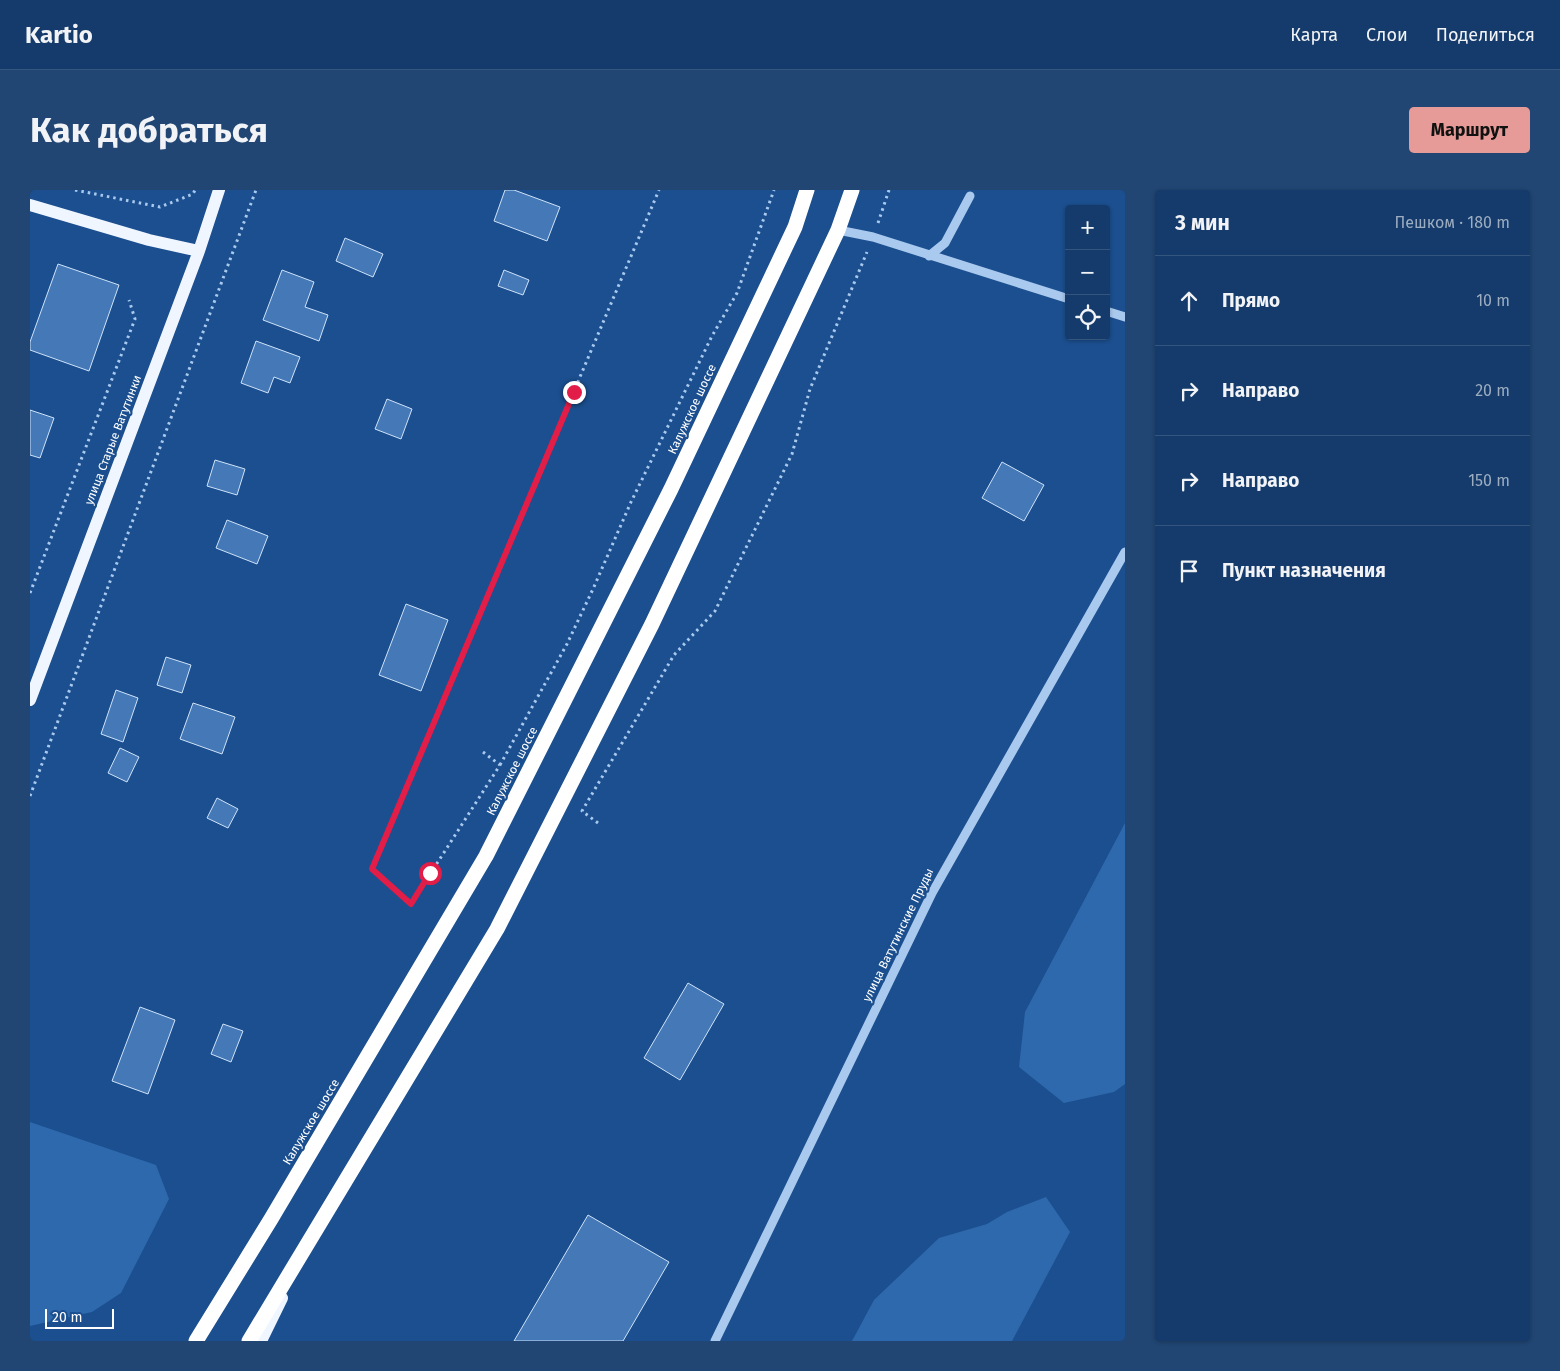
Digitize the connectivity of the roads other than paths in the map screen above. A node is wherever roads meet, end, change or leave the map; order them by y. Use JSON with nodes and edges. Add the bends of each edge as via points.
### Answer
{"nodes":[{"id":1,"x":219,"y":190,"type":"edge"},
{"id":2,"x":807,"y":190,"type":"edge"},
{"id":3,"x":852,"y":190,"type":"edge"},
{"id":4,"x":970,"y":196,"type":"dead end"},
{"id":5,"x":30,"y":205,"type":"edge"},
{"id":6,"x":838,"y":230,"type":"junction"},
{"id":7,"x":199,"y":251,"type":"junction"},
{"id":8,"x":930,"y":256,"type":"junction"},
{"id":9,"x":1065,"y":299,"type":"edge"},
{"id":10,"x":1110,"y":312,"type":"edge"},
{"id":11,"x":1125,"y":316,"type":"edge"},
{"id":12,"x":1125,"y":552,"type":"edge"},
{"id":13,"x":30,"y":700,"type":"edge"},
{"id":14,"x":308,"y":1245,"type":"junction"},
{"id":15,"x":196,"y":1341,"type":"edge"},
{"id":16,"x":249,"y":1341,"type":"edge"},
{"id":17,"x":261,"y":1341,"type":"edge"},
{"id":18,"x":716,"y":1341,"type":"edge"}],
"edges":[{"from":1,"to":7,"type":"main road","name":"улица Старые Ватутинки"},
{"from":2,"to":15,"type":"highway","name":"Калужское шоссе","via":[[795,227],[676,480],[486,856]]},
{"from":3,"to":6,"type":"highway"},
{"from":4,"to":8,"type":"street","via":[[946,243]]},
{"from":5,"to":7,"type":"main road","via":[[149,240]]},
{"from":6,"to":8,"type":"street","via":[[873,237]]},
{"from":6,"to":14,"type":"highway","via":[[652,624],[498,929]]},
{"from":7,"to":13,"type":"main road","name":"улица Старые Ватутинки"},
{"from":8,"to":9,"type":"street"},
{"from":10,"to":11,"type":"street"},
{"from":12,"to":18,"type":"street","name":"улица Ватутинские Пруды","via":[[932,893]]},
{"from":14,"to":16,"type":"highway"},
{"from":14,"to":17,"type":"main road"}]}
